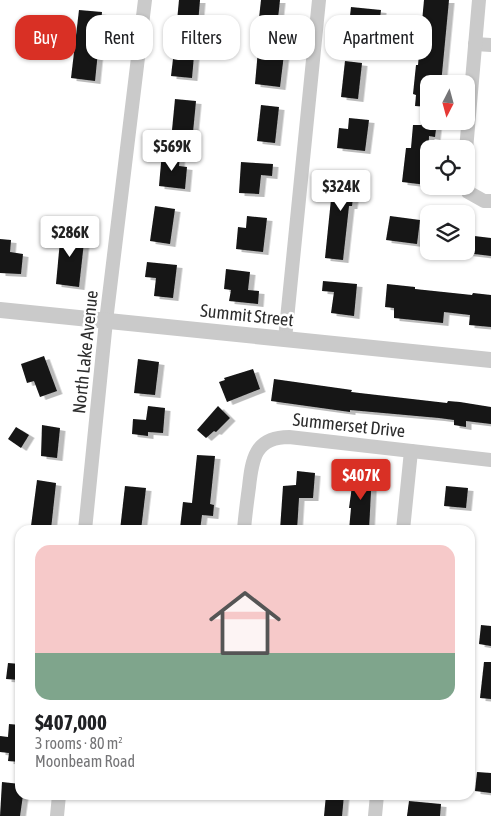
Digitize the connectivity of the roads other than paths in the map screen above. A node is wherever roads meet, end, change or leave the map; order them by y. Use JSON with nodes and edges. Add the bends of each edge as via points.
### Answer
{"nodes":[{"id":1,"x":145,"y":0,"type":"edge"},
{"id":2,"x":319,"y":0,"type":"edge"},
{"id":3,"x":480,"y":0,"type":"edge"},
{"id":4,"x":475,"y":44,"type":"junction"},
{"id":5,"x":491,"y":45,"type":"edge"},
{"id":6,"x":467,"y":140,"type":"edge"},
{"id":7,"x":475,"y":195,"type":"edge"},
{"id":8,"x":491,"y":201,"type":"edge"},
{"id":9,"x":0,"y":310,"type":"edge"},
{"id":10,"x":106,"y":321,"type":"junction"},
{"id":11,"x":285,"y":339,"type":"junction"},
{"id":12,"x":491,"y":360,"type":"edge"},
{"id":13,"x":411,"y":451,"type":"junction"},
{"id":14,"x":491,"y":460,"type":"edge"},
{"id":15,"x":86,"y":525,"type":"edge"},
{"id":16,"x":245,"y":525,"type":"edge"},
{"id":17,"x":404,"y":525,"type":"edge"},
{"id":18,"x":59,"y":800,"type":"edge"},
{"id":19,"x":377,"y":800,"type":"edge"},
{"id":20,"x":57,"y":816,"type":"edge"},
{"id":21,"x":375,"y":816,"type":"edge"}],
"edges":[{"from":1,"to":10,"type":"street","name":"North Lake Avenue"},
{"from":2,"to":11,"type":"street"},
{"from":3,"to":4,"type":"street"},
{"from":4,"to":5,"type":"street"},
{"from":4,"to":6,"type":"street"},
{"from":7,"to":8,"type":"street","via":[[484,201]]},
{"from":9,"to":10,"type":"street","name":"Summit Street"},
{"from":10,"to":11,"type":"street","name":"Summit Street"},
{"from":10,"to":15,"type":"street","name":"North Lake Avenue"},
{"from":11,"to":12,"type":"street","name":"Summit Street"},
{"from":13,"to":14,"type":"street","name":"Summerset Drive"},
{"from":13,"to":16,"type":"street","name":"Summerset Drive","via":[[272,438],[253,458]]},
{"from":13,"to":17,"type":"street"},
{"from":18,"to":20,"type":"street"},
{"from":19,"to":21,"type":"street"}]}
